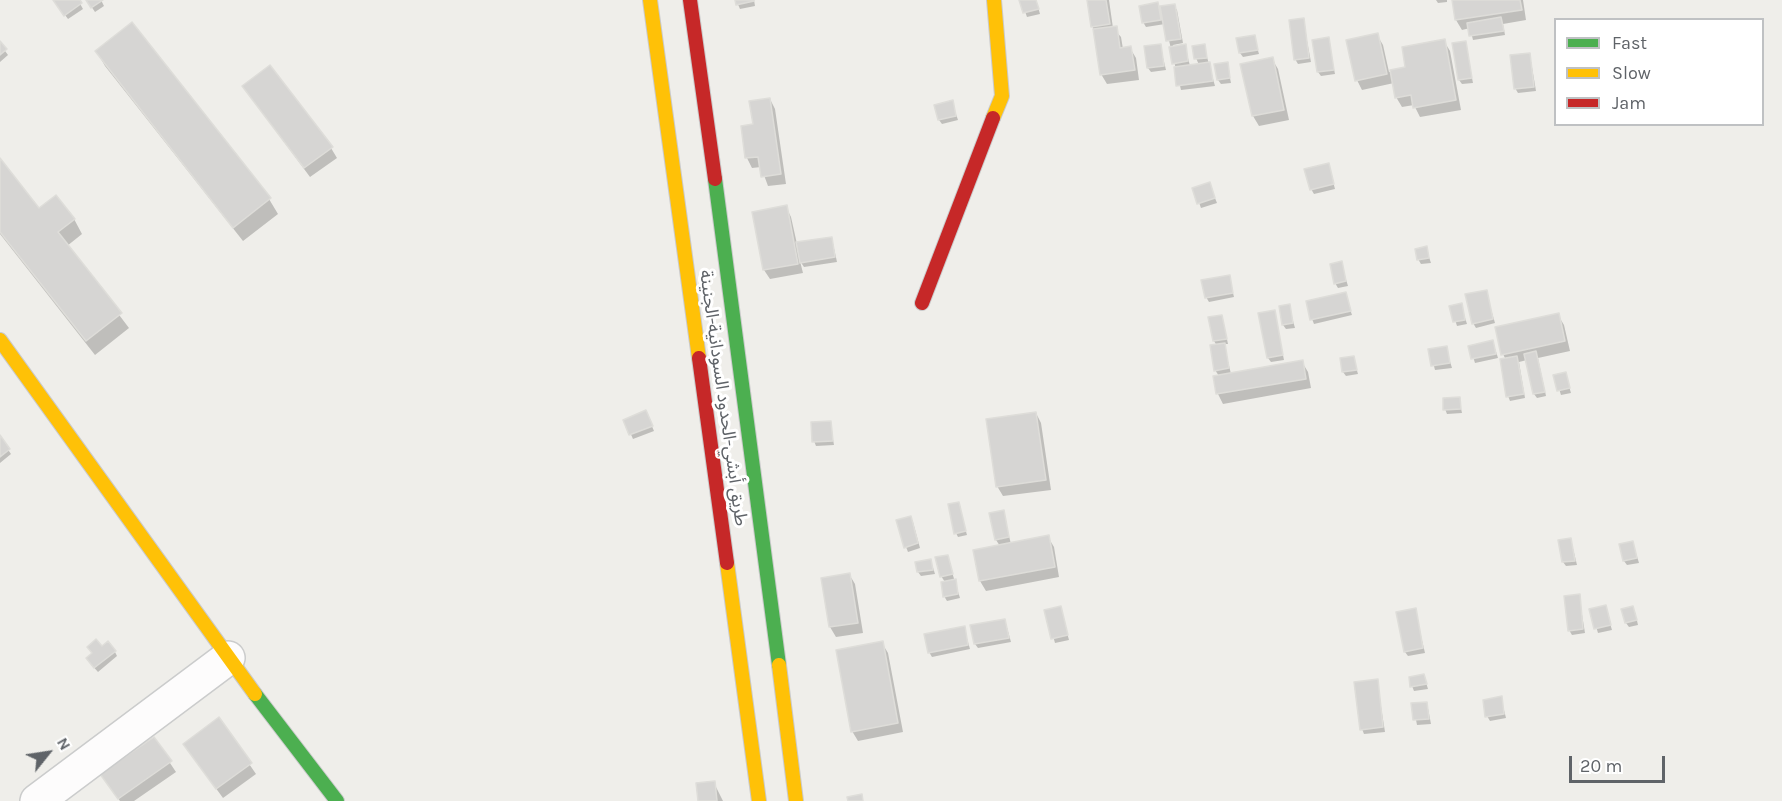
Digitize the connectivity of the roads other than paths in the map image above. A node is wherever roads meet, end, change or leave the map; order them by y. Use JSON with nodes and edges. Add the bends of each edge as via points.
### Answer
{"nodes":[{"id":1,"x":650,"y":0,"type":"edge"},
{"id":2,"x":690,"y":0,"type":"edge"},
{"id":3,"x":994,"y":0,"type":"edge"},
{"id":4,"x":922,"y":303,"type":"dead end"},
{"id":5,"x":0,"y":340,"type":"edge"},
{"id":6,"x":228,"y":658,"type":"junction"},
{"id":7,"x":37,"y":801,"type":"edge"},
{"id":8,"x":337,"y":801,"type":"edge"},
{"id":9,"x":759,"y":801,"type":"edge"},
{"id":10,"x":796,"y":801,"type":"edge"}],
"edges":[{"from":1,"to":9,"type":"main road","name":"طريق أبشي-الحدود السودانية-الجنينة"},
{"from":2,"to":10,"type":"main road"},
{"from":3,"to":4,"type":"main road","via":[[1002,96]]},
{"from":5,"to":6,"type":"main road"},
{"from":6,"to":7,"type":"street"},
{"from":6,"to":8,"type":"main road"}]}
